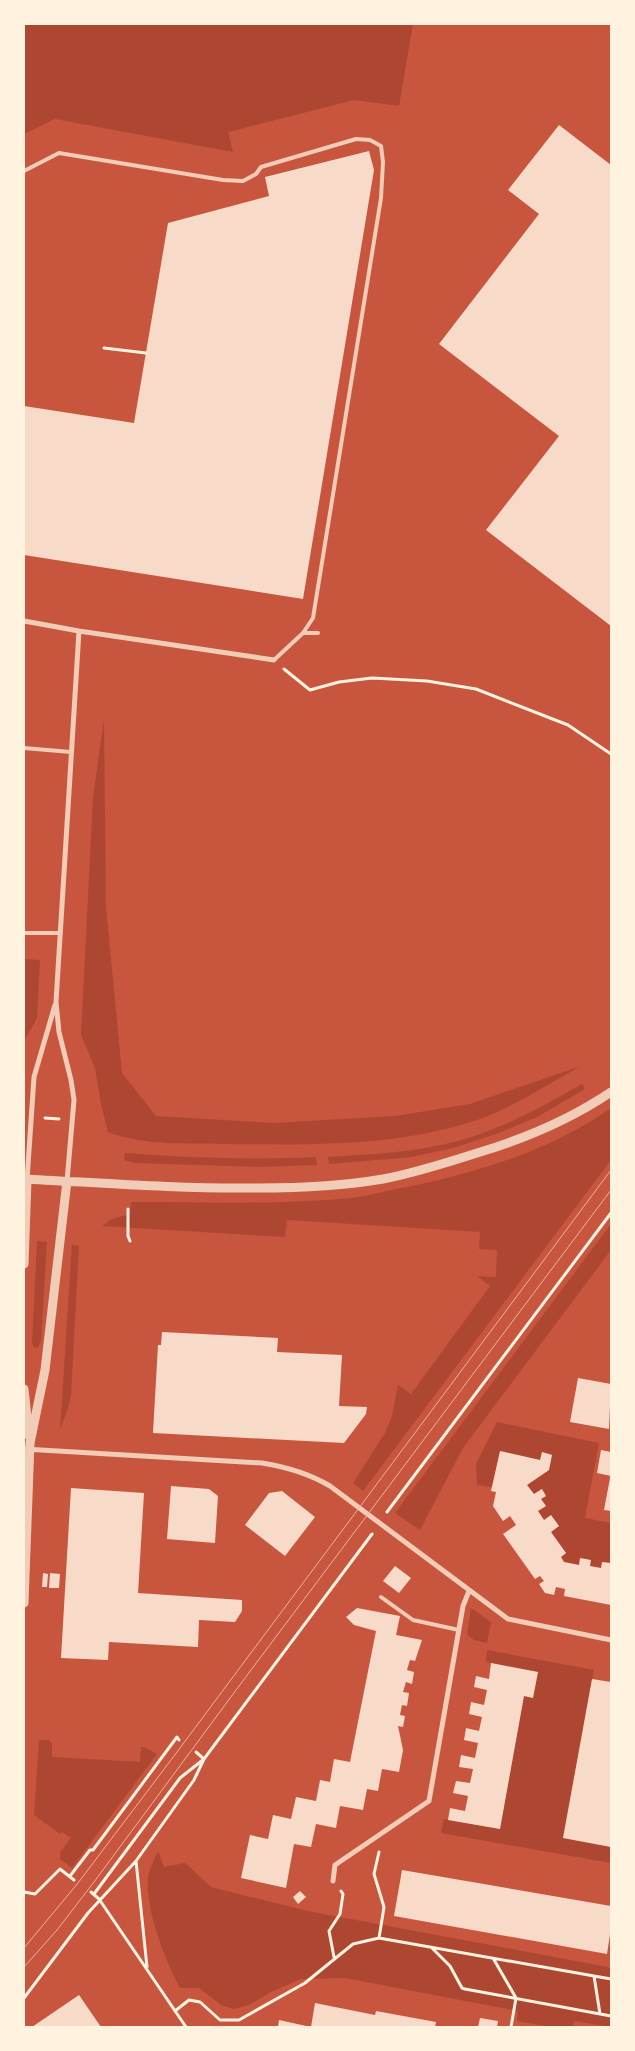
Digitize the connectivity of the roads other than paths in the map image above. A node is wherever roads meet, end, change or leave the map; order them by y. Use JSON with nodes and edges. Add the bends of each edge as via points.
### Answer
{"nodes":[{"id":1,"x":24,"y":171,"type":"edge"},
{"id":2,"x":24,"y":621,"type":"edge"},
{"id":3,"x":79,"y":631,"type":"junction"},
{"id":4,"x":303,"y":633,"type":"junction"},
{"id":5,"x":318,"y":633,"type":"dead end"},
{"id":6,"x":274,"y":660,"type":"joint"},
{"id":7,"x":24,"y":748,"type":"edge"},
{"id":8,"x":71,"y":752,"type":"junction"},
{"id":9,"x":24,"y":933,"type":"edge"},
{"id":10,"x":60,"y":934,"type":"junction"},
{"id":11,"x":56,"y":1002,"type":"junction"},
{"id":12,"x":611,"y":1092,"type":"edge"},
{"id":13,"x":25,"y":1180,"type":"edge"},
{"id":14,"x":67,"y":1181,"type":"junction"},
{"id":15,"x":24,"y":1264,"type":"edge"},
{"id":16,"x":24,"y":1389,"type":"edge"},
{"id":17,"x":28,"y":1448,"type":"edge"},
{"id":18,"x":469,"y":1591,"type":"junction"},
{"id":19,"x":380,"y":1597,"type":"dead end"},
{"id":20,"x":24,"y":1603,"type":"edge"},
{"id":21,"x":459,"y":1630,"type":"junction"},
{"id":22,"x":611,"y":1640,"type":"edge"},
{"id":23,"x":333,"y":1881,"type":"dead end"}],
"edges":[{"from":1,"to":4,"type":"lane","via":[[59,153],[243,181],[261,167],[356,139],[370,140],[381,146],[384,162],[381,198],[312,618]]},
{"from":2,"to":3,"type":"street"},
{"from":3,"to":6,"type":"street"},
{"from":3,"to":8,"type":"street"},
{"from":4,"to":5,"type":"lane"},
{"from":4,"to":6,"type":"lane"},
{"from":7,"to":8,"type":"lane"},
{"from":8,"to":10,"type":"street"},
{"from":9,"to":10,"type":"lane"},
{"from":10,"to":11,"type":"street"},
{"from":11,"to":13,"type":"street","via":[[34,1078]]},
{"from":11,"to":14,"type":"street","via":[[74,1100]]},
{"from":12,"to":14,"type":"street","via":[[566,1118],[511,1143],[382,1179],[305,1188],[171,1188]]},
{"from":13,"to":14,"type":"street"},
{"from":13,"to":15,"type":"street"},
{"from":14,"to":17,"type":"street","via":[[45,1370]]},
{"from":16,"to":17,"type":"street"},
{"from":17,"to":18,"type":"street","via":[[288,1467],[330,1486]]},
{"from":17,"to":20,"type":"street"},
{"from":18,"to":21,"type":"street"},
{"from":18,"to":22,"type":"street","via":[[508,1619]]},
{"from":19,"to":21,"type":"lane","via":[[413,1620]]},
{"from":21,"to":23,"type":"street","via":[[429,1801],[335,1865]]}]}
